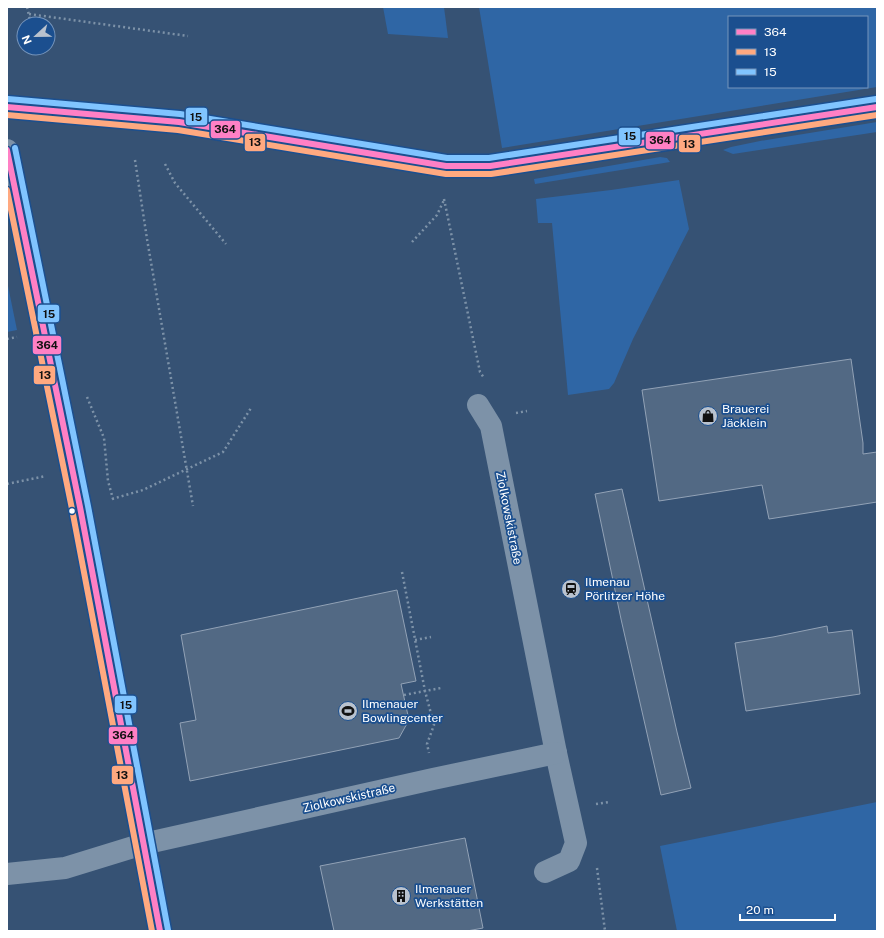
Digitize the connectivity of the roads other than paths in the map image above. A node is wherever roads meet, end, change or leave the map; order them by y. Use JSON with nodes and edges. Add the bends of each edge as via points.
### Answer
{"nodes":[{"id":1,"x":7,"y":107,"type":"edge"},
{"id":2,"x":877,"y":107,"type":"edge"},
{"id":3,"x":7,"y":150,"type":"edge"},
{"id":4,"x":478,"y":405,"type":"dead end"},
{"id":5,"x":556,"y":753,"type":"junction"},
{"id":6,"x":143,"y":844,"type":"junction"},
{"id":7,"x":545,"y":872,"type":"dead end"},
{"id":8,"x":7,"y":874,"type":"edge"},
{"id":9,"x":160,"y":931,"type":"edge"}],
"edges":[{"from":1,"to":2,"type":"street","via":[[179,122],[446,166],[490,166]]},
{"from":3,"to":6,"type":"street","via":[[72,470]]},
{"from":4,"to":5,"type":"street","name":"Ziolkowskistraße","via":[[491,426]]},
{"from":5,"to":6,"type":"street","name":"Ziolkowskistraße"},
{"from":5,"to":7,"type":"street","name":"Ziolkowskistraße","via":[[576,843],[569,861]]},
{"from":6,"to":8,"type":"street","name":"Ziolkowskistraße","via":[[65,868]]},
{"from":6,"to":9,"type":"street"}]}
